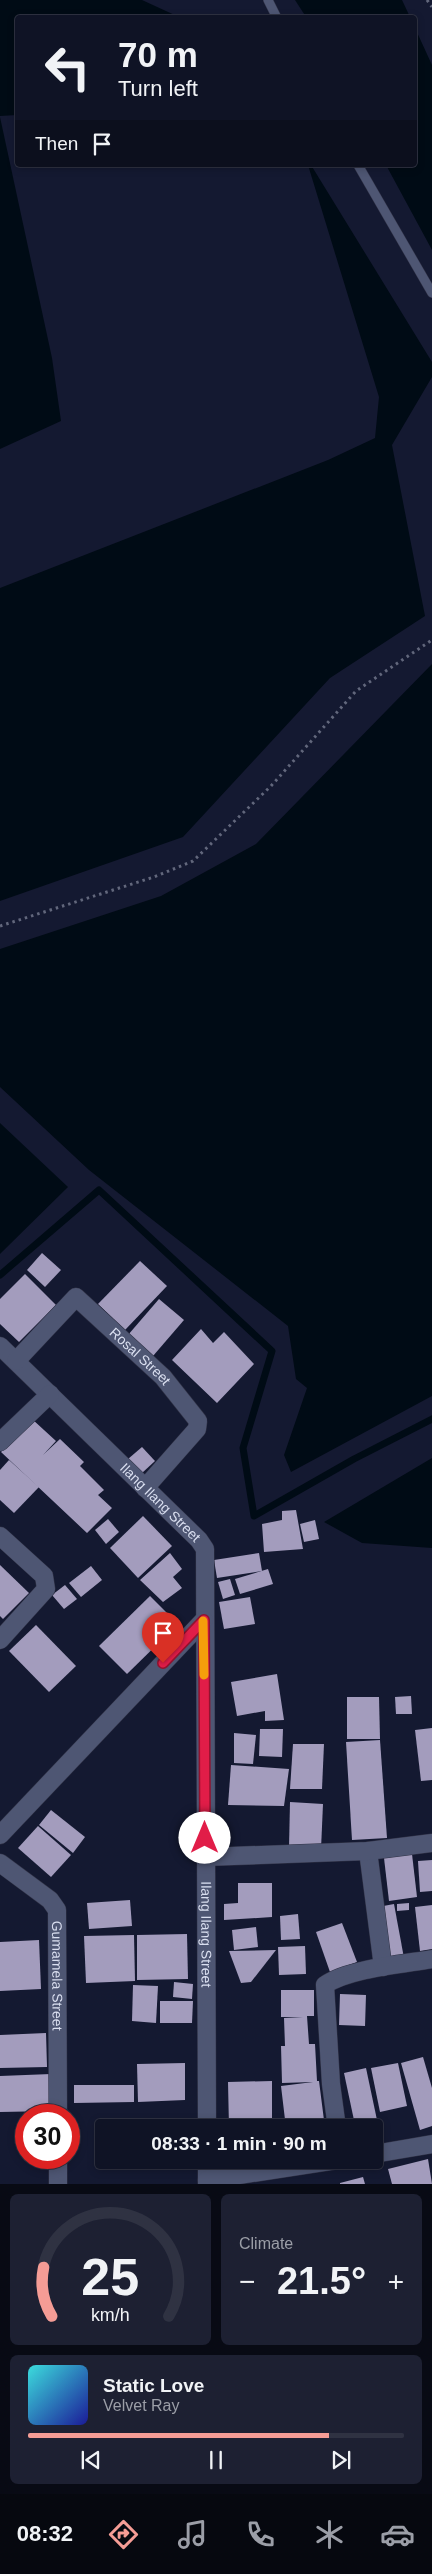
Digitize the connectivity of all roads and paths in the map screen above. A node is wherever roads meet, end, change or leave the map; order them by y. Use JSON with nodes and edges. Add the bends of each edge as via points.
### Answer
{"nodes":[{"id":1,"x":268,"y":0,"type":"edge"},
{"id":2,"x":428,"y":0,"type":"edge"},
{"id":3,"x":432,"y":7,"type":"edge"},
{"id":4,"x":276,"y":15,"type":"edge"},
{"id":5,"x":359,"y":167,"type":"edge"},
{"id":6,"x":432,"y":293,"type":"edge"},
{"id":7,"x":432,"y":640,"type":"edge"},
{"id":8,"x":0,"y":926,"type":"edge"},
{"id":9,"x":0,"y":1346,"type":"edge"},
{"id":10,"x":16,"y":1360,"type":"junction"},
{"id":11,"x":50,"y":1394,"type":"junction"},
{"id":12,"x":0,"y":1442,"type":"edge"},
{"id":13,"x":145,"y":1488,"type":"junction"},
{"id":14,"x":0,"y":1536,"type":"edge"},
{"id":15,"x":204,"y":1620,"type":"junction"},
{"id":16,"x":0,"y":1640,"type":"edge"},
{"id":17,"x":0,"y":1835,"type":"edge"},
{"id":18,"x":432,"y":1843,"type":"edge"},
{"id":19,"x":368,"y":1851,"type":"junction"},
{"id":20,"x":205,"y":1857,"type":"junction"},
{"id":21,"x":0,"y":1863,"type":"edge"},
{"id":22,"x":432,"y":1960,"type":"edge"},
{"id":23,"x":382,"y":1967,"type":"junction"},
{"id":24,"x":58,"y":2104,"type":"edge"},
{"id":25,"x":207,"y":2119,"type":"edge"},
{"id":26,"x":335,"y":2119,"type":"edge"},
{"id":27,"x":432,"y":2144,"type":"edge"},
{"id":28,"x":383,"y":2152,"type":"edge"},
{"id":29,"x":58,"y":2169,"type":"edge"},
{"id":30,"x":207,"y":2169,"type":"edge"},
{"id":31,"x":284,"y":2169,"type":"edge"},
{"id":32,"x":207,"y":2182,"type":"edge"},
{"id":33,"x":58,"y":2184,"type":"edge"}],
"edges":[{"from":1,"to":4,"type":"lane"},
{"from":2,"to":3,"type":"path"},
{"from":5,"to":6,"type":"lane"},
{"from":7,"to":8,"type":"path","via":[[356,691],[271,786],[193,861],[154,877]]},
{"from":9,"to":10,"type":"street","name":"Ilang Ilang Street"},
{"from":10,"to":11,"type":"street","name":"Ilang Ilang Street"},
{"from":10,"to":13,"type":"street","name":"Rosal Street","via":[[76,1297],[163,1377],[198,1421],[197,1429]]},
{"from":11,"to":12,"type":"street"},
{"from":11,"to":13,"type":"street","name":"Ilang Ilang Street"},
{"from":13,"to":15,"type":"street","name":"Ilang Ilang Street","via":[[205,1549]]},
{"from":14,"to":16,"type":"street","via":[[44,1576],[46,1589]]},
{"from":15,"to":17,"type":"street"},
{"from":15,"to":20,"type":"street","name":"Ilang Ilang Street"},
{"from":18,"to":19,"type":"street"},
{"from":19,"to":20,"type":"street"},
{"from":19,"to":23,"type":"street"},
{"from":20,"to":25,"type":"street","name":"Ilang Ilang Street"},
{"from":21,"to":24,"type":"street","name":"Gumamela Street","via":[[50,1900],[56,1910]]},
{"from":22,"to":23,"type":"street"},
{"from":23,"to":26,"type":"street","via":[[325,1985]]},
{"from":27,"to":28,"type":"street"},
{"from":29,"to":33,"type":"street"},
{"from":30,"to":32,"type":"street"},
{"from":31,"to":32,"type":"street"}]}
